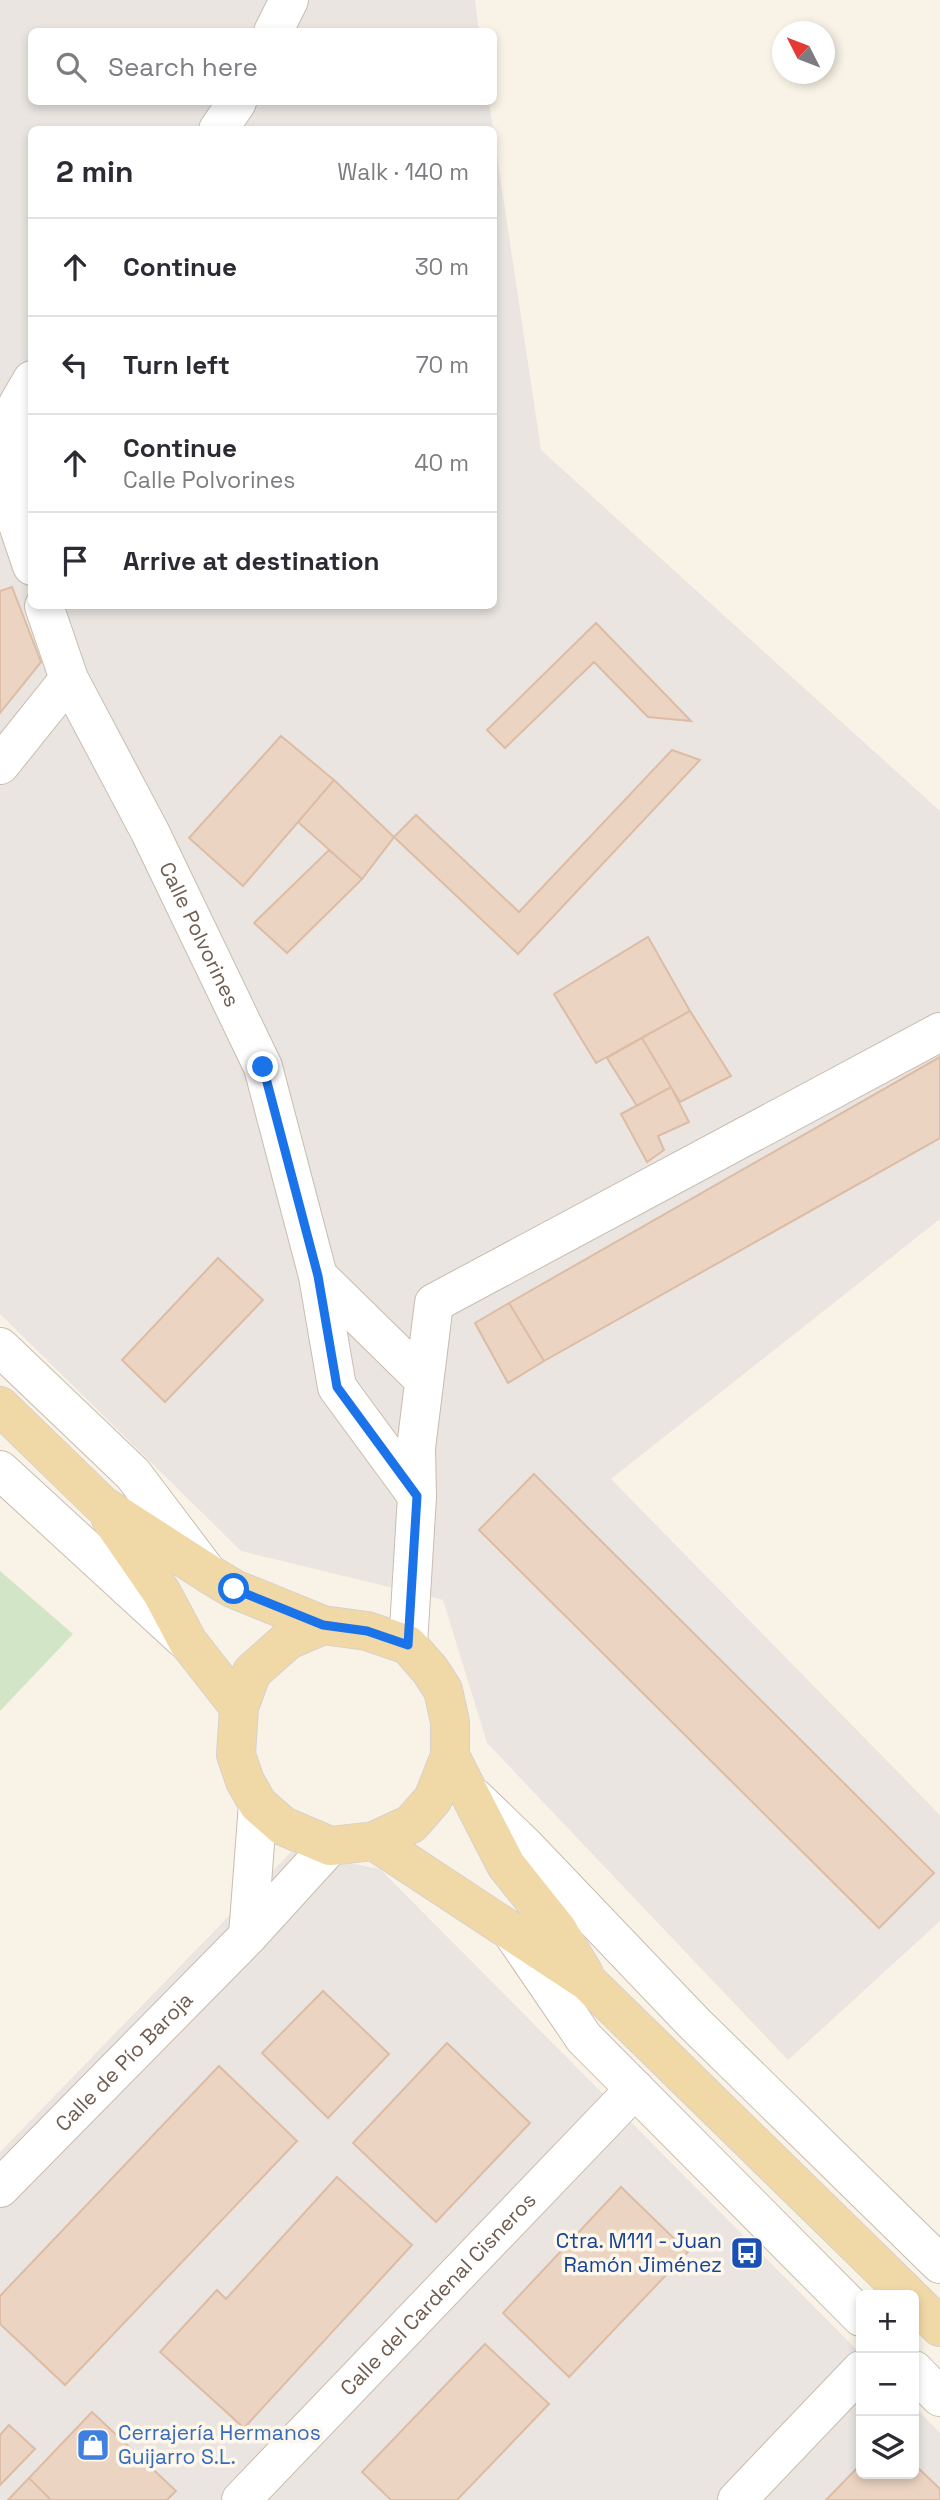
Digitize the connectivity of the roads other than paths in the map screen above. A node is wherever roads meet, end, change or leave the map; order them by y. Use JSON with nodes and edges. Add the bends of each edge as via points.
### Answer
{"nodes":[{"id":1,"x":289,"y":0,"type":"edge"},
{"id":2,"x":275,"y":28,"type":"edge"},
{"id":3,"x":235,"y":105,"type":"edge"},
{"id":4,"x":221,"y":126,"type":"edge"},
{"id":5,"x":28,"y":387,"type":"edge"},
{"id":6,"x":28,"y":554,"type":"edge"},
{"id":7,"x":45,"y":609,"type":"edge"},
{"id":8,"x":69,"y":679,"type":"junction"},
{"id":9,"x":0,"y":765,"type":"edge"},
{"id":10,"x":940,"y":1032,"type":"edge"},
{"id":11,"x":318,"y":1276,"type":"junction"},
{"id":12,"x":0,"y":1347,"type":"edge"},
{"id":13,"x":424,"y":1380,"type":"junction"},
{"id":14,"x":0,"y":1406,"type":"edge"},
{"id":15,"x":0,"y":1470,"type":"edge"},
{"id":16,"x":417,"y":1496,"type":"junction"},
{"id":17,"x":102,"y":1505,"type":"junction"},
{"id":18,"x":209,"y":1574,"type":"junction"},
{"id":19,"x":323,"y":1625,"type":"junction"},
{"id":20,"x":188,"y":1642,"type":"junction"},
{"id":21,"x":408,"y":1645,"type":"junction"},
{"id":22,"x":239,"y":1707,"type":"junction"},
{"id":23,"x":450,"y":1756,"type":"junction"},
{"id":24,"x":466,"y":1790,"type":"junction"},
{"id":25,"x":258,"y":1804,"type":"junction"},
{"id":26,"x":374,"y":1841,"type":"junction"},
{"id":27,"x":330,"y":1846,"type":"junction"},
{"id":28,"x":513,"y":1934,"type":"junction"},
{"id":29,"x":248,"y":1936,"type":"junction"},
{"id":30,"x":589,"y":1982,"type":"junction"},
{"id":31,"x":635,"y":2089,"type":"junction"},
{"id":32,"x":0,"y":2188,"type":"edge"},
{"id":33,"x":940,"y":2264,"type":"edge"},
{"id":34,"x":903,"y":2290,"type":"edge"},
{"id":35,"x":919,"y":2306,"type":"edge"},
{"id":36,"x":856,"y":2312,"type":"edge"},
{"id":37,"x":940,"y":2327,"type":"edge"},
{"id":38,"x":856,"y":2375,"type":"edge"},
{"id":39,"x":919,"y":2375,"type":"edge"},
{"id":40,"x":940,"y":2397,"type":"edge"},
{"id":41,"x":241,"y":2500,"type":"edge"},
{"id":42,"x":737,"y":2500,"type":"edge"}],
"edges":[{"from":1,"to":2,"type":"street"},
{"from":3,"to":4,"type":"street"},
{"from":5,"to":6,"type":"street","via":[[18,404],[10,501]]},
{"from":7,"to":8,"type":"street","name":"Calle Polvorines"},
{"from":8,"to":9,"type":"street"},
{"from":8,"to":11,"type":"street","name":"Calle Polvorines","via":[[150,832],[263,1067]]},
{"from":10,"to":13,"type":"street","via":[[434,1303]]},
{"from":11,"to":13,"type":"street"},
{"from":11,"to":16,"type":"street","name":"Calle Polvorines","via":[[337,1387]]},
{"from":12,"to":18,"type":"street","via":[[133,1474]]},
{"from":13,"to":16,"type":"street","via":[[416,1448]]},
{"from":14,"to":17,"type":"main road"},
{"from":15,"to":20,"type":"street"},
{"from":16,"to":21,"type":"street"},
{"from":17,"to":18,"type":"main road"},
{"from":17,"to":20,"type":"main road","via":[[162,1593]]},
{"from":18,"to":19,"type":"main road"},
{"from":19,"to":21,"type":"main road","via":[[367,1631]]},
{"from":19,"to":22,"type":"main road","via":[[288,1640],[252,1672]]},
{"from":20,"to":22,"type":"main road"},
{"from":21,"to":23,"type":"main road","via":[[443,1690],[450,1722]]},
{"from":22,"to":25,"type":"main road","via":[[236,1755]]},
{"from":23,"to":24,"type":"main road"},
{"from":23,"to":26,"type":"main road","via":[[433,1800],[411,1824]]},
{"from":24,"to":30,"type":"main road","via":[[506,1866],[557,1929]]},
{"from":24,"to":33,"type":"street","via":[[695,2024]]},
{"from":25,"to":27,"type":"main road","via":[[283,1826]]},
{"from":25,"to":29,"type":"street"},
{"from":26,"to":27,"type":"main road"},
{"from":26,"to":28,"type":"main road"},
{"from":27,"to":29,"type":"street","name":"Calle de Pío Baroja"},
{"from":28,"to":30,"type":"main road"},
{"from":28,"to":31,"type":"street","via":[[584,2038]]},
{"from":29,"to":32,"type":"street","name":"Calle de Pío Baroja"},
{"from":30,"to":34,"type":"main road"},
{"from":31,"to":36,"type":"street"},
{"from":31,"to":41,"type":"street","name":"Calle del Cardenal Cisneros"},
{"from":35,"to":37,"type":"main road"},
{"from":38,"to":42,"type":"street"},
{"from":39,"to":40,"type":"street"}]}
